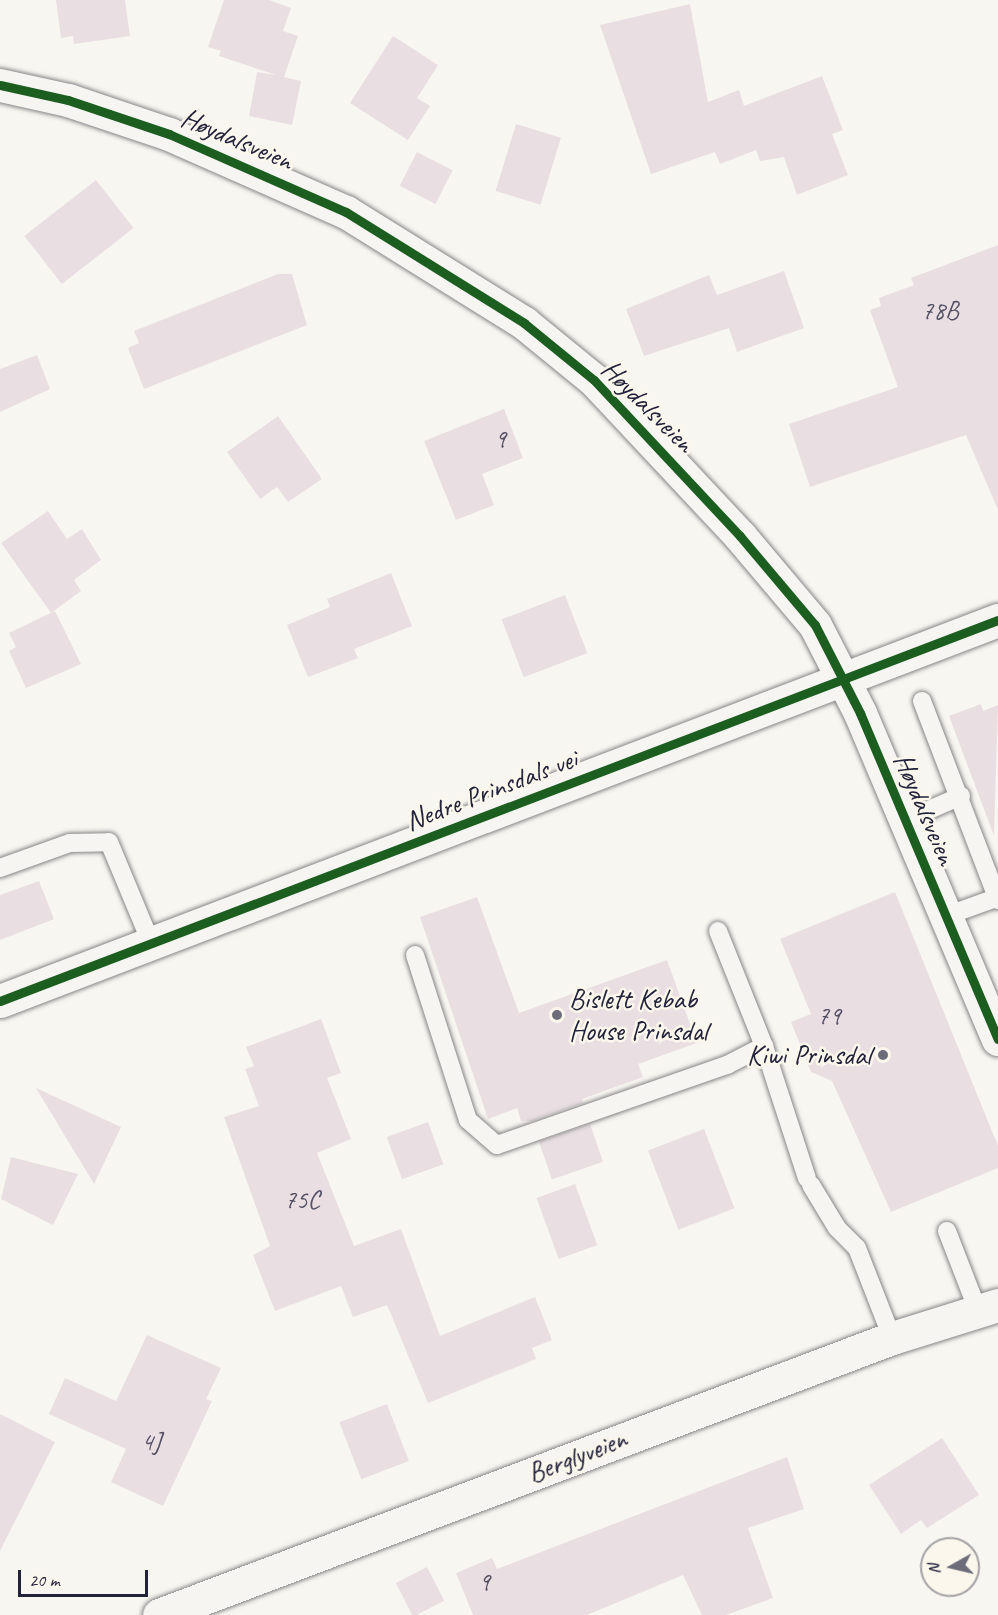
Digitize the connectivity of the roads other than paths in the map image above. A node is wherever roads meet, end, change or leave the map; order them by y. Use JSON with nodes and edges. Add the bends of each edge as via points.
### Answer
{"nodes":[{"id":1,"x":0,"y":85,"type":"edge"},
{"id":2,"x":998,"y":620,"type":"edge"},
{"id":3,"x":844,"y":680,"type":"junction"},
{"id":4,"x":922,"y":701,"type":"dead end"},
{"id":5,"x":961,"y":796,"type":"junction"},
{"id":6,"x":906,"y":820,"type":"junction"},
{"id":7,"x":0,"y":868,"type":"edge"},
{"id":8,"x":997,"y":899,"type":"edge"},
{"id":9,"x":946,"y":916,"type":"junction"},
{"id":10,"x":718,"y":931,"type":"dead end"},
{"id":11,"x":152,"y":943,"type":"junction"},
{"id":12,"x":416,"y":955,"type":"dead end"},
{"id":13,"x":0,"y":1001,"type":"edge"},
{"id":14,"x":995,"y":1026,"type":"edge"},
{"id":15,"x":764,"y":1046,"type":"junction"},
{"id":16,"x":946,"y":1232,"type":"dead end"},
{"id":17,"x":988,"y":1308,"type":"edge"},
{"id":18,"x":892,"y":1338,"type":"junction"},
{"id":19,"x":159,"y":1615,"type":"edge"}],
"edges":[{"from":1,"to":3,"type":"street","name":"Høydalsveien","via":[[68,100],[169,134],[346,212],[524,323],[594,380],[733,527],[815,625]]},
{"from":2,"to":3,"type":"street","name":"Nedre Prinsdals vei"},
{"from":3,"to":6,"type":"street","name":"Høydalsveien"},
{"from":3,"to":11,"type":"street","name":"Nedre Prinsdals vei"},
{"from":4,"to":5,"type":"lane"},
{"from":5,"to":6,"type":"lane"},
{"from":5,"to":8,"type":"lane"},
{"from":6,"to":9,"type":"street","name":"Høydalsveien"},
{"from":7,"to":11,"type":"lane","via":[[70,843],[109,843]]},
{"from":8,"to":9,"type":"lane"},
{"from":9,"to":14,"type":"street","name":"Høydalsveien"},
{"from":10,"to":15,"type":"lane"},
{"from":11,"to":13,"type":"street","name":"Nedre Prinsdals vei"},
{"from":12,"to":15,"type":"lane","via":[[468,1120],[497,1145],[716,1070]]},
{"from":15,"to":18,"type":"lane","via":[[809,1182],[837,1228],[857,1248]]},
{"from":16,"to":17,"type":"lane"},
{"from":17,"to":18,"type":"street","name":"Berglyveien"},
{"from":18,"to":19,"type":"street","name":"Berglyveien"}]}
